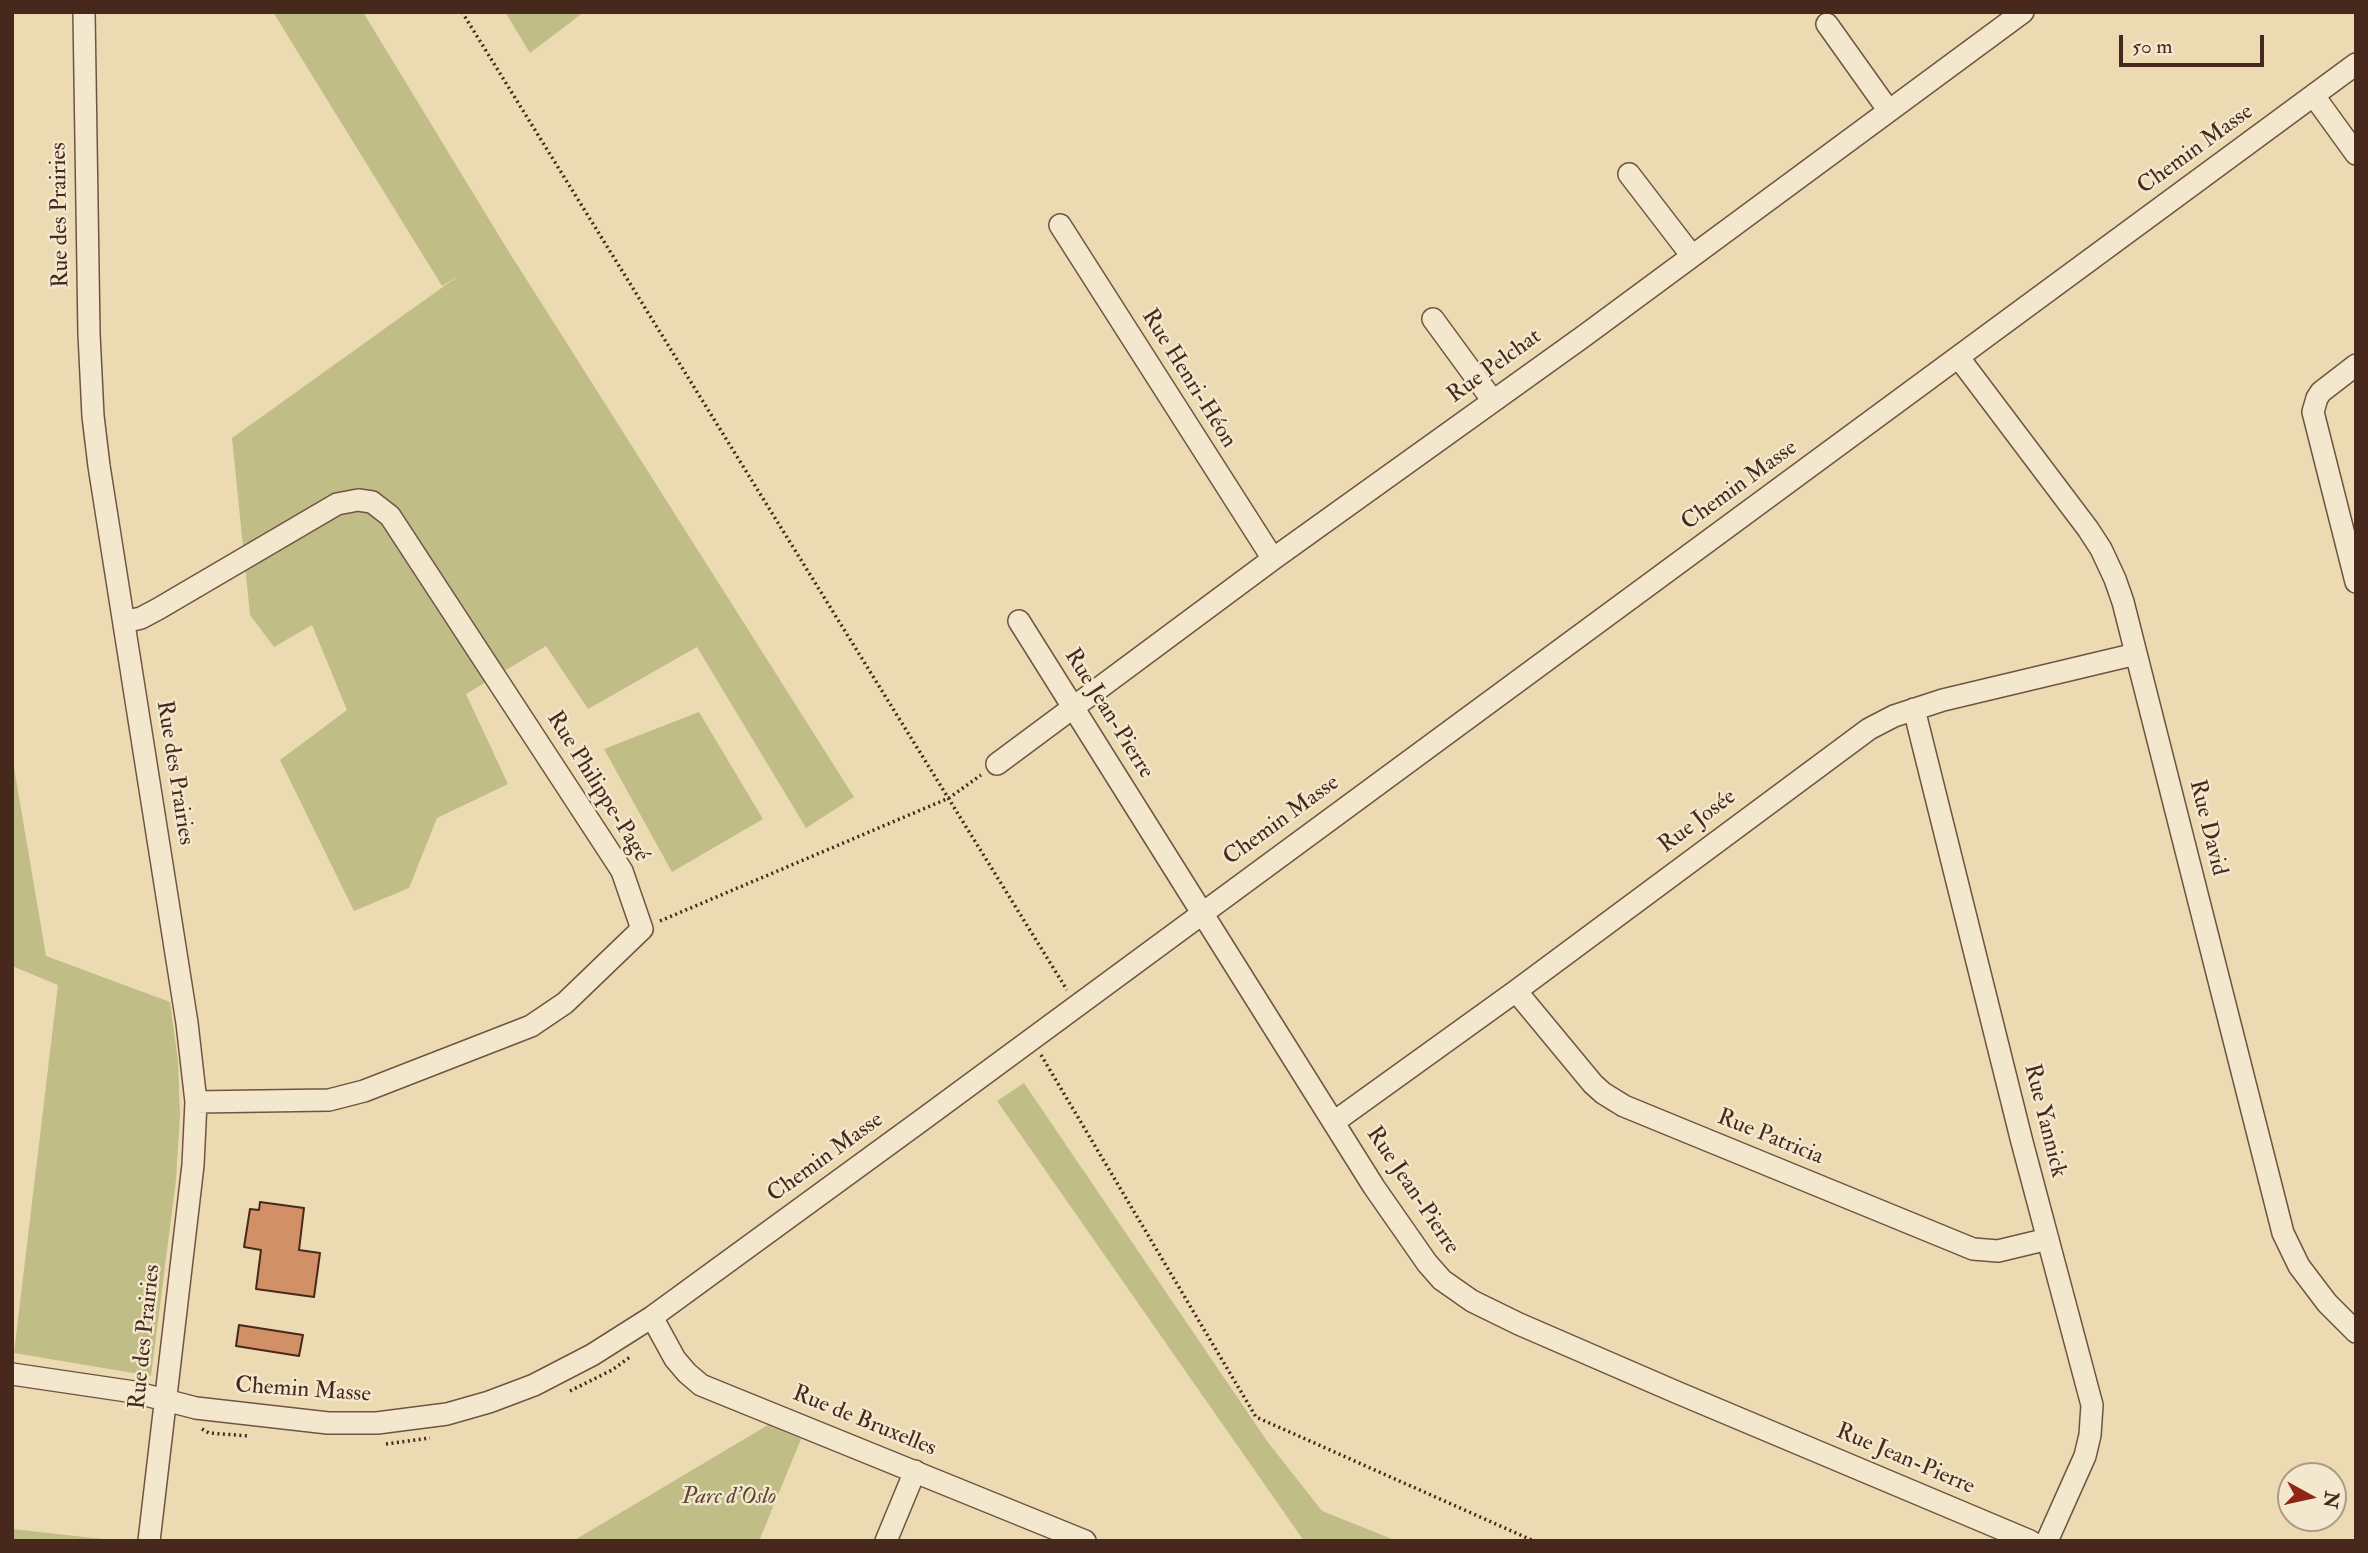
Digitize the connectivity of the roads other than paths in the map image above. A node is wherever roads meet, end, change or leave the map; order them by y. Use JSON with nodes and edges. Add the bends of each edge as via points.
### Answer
{"nodes":[{"id":1,"x":83,"y":12,"type":"edge"},
{"id":2,"x":2023,"y":12,"type":"edge"},
{"id":3,"x":1827,"y":24,"type":"dead end"},
{"id":4,"x":2356,"y":64,"type":"edge"},
{"id":5,"x":2314,"y":96,"type":"junction"},
{"id":6,"x":1889,"y":111,"type":"junction"},
{"id":7,"x":2356,"y":154,"type":"edge"},
{"id":8,"x":1629,"y":174,"type":"dead end"},
{"id":9,"x":1060,"y":225,"type":"dead end"},
{"id":10,"x":1692,"y":257,"type":"junction"},
{"id":11,"x":1433,"y":319,"type":"dead end"},
{"id":12,"x":1959,"y":358,"type":"junction"},
{"id":13,"x":2356,"y":365,"type":"edge"},
{"id":14,"x":1493,"y":401,"type":"junction"},
{"id":15,"x":1273,"y":559,"type":"junction"},
{"id":16,"x":2356,"y":582,"type":"edge"},
{"id":17,"x":1020,"y":621,"type":"dead end"},
{"id":18,"x":124,"y":622,"type":"junction"},
{"id":19,"x":2136,"y":654,"type":"junction"},
{"id":20,"x":1074,"y":708,"type":"junction"},
{"id":21,"x":1914,"y":709,"type":"junction"},
{"id":22,"x":997,"y":764,"type":"road end"},
{"id":23,"x":1202,"y":912,"type":"junction"},
{"id":24,"x":1516,"y":991,"type":"junction"},
{"id":25,"x":195,"y":1102,"type":"junction"},
{"id":26,"x":1334,"y":1122,"type":"junction"},
{"id":27,"x":2048,"y":1240,"type":"junction"},
{"id":28,"x":652,"y":1317,"type":"junction"},
{"id":29,"x":2356,"y":1332,"type":"edge"},
{"id":30,"x":12,"y":1374,"type":"edge"},
{"id":31,"x":165,"y":1400,"type":"junction"},
{"id":32,"x":915,"y":1471,"type":"junction"},
{"id":33,"x":149,"y":1541,"type":"edge"},
{"id":34,"x":886,"y":1541,"type":"edge"},
{"id":35,"x":1085,"y":1541,"type":"edge"},
{"id":36,"x":2030,"y":1541,"type":"edge"},
{"id":37,"x":2047,"y":1541,"type":"edge"}],
"edges":[{"from":1,"to":18,"type":"street","name":"Rue des Prairies","via":[[91,390]]},
{"from":2,"to":6,"type":"street","name":"Rue Pelchat"},
{"from":3,"to":6,"type":"street"},
{"from":4,"to":5,"type":"street","name":"Chemin Masse"},
{"from":5,"to":7,"type":"street"},
{"from":5,"to":12,"type":"street","name":"Chemin Masse"},
{"from":6,"to":10,"type":"street","name":"Rue Pelchat"},
{"from":8,"to":10,"type":"street"},
{"from":9,"to":15,"type":"street","name":"Rue Henri-Héon"},
{"from":10,"to":14,"type":"street","name":"Rue Pelchat"},
{"from":11,"to":14,"type":"street"},
{"from":12,"to":19,"type":"street","name":"Rue David","via":[[2101,549],[2119,590]]},
{"from":12,"to":23,"type":"street","name":"Chemin Masse"},
{"from":13,"to":16,"type":"street","via":[[2321,393],[2313,412]]},
{"from":14,"to":15,"type":"street","name":"Rue Pelchat"},
{"from":15,"to":20,"type":"street","name":"Rue Pelchat"},
{"from":17,"to":20,"type":"street","name":"Rue Jean-Pierre"},
{"from":18,"to":25,"type":"street","name":"Rue des Prairies","via":[[187,1023]]},
{"from":18,"to":25,"type":"street","name":"Rue Philippe-Pagé","via":[[158,609],[337,504],[358,499],[372,502],[390,516],[622,871],[642,929],[565,1003],[531,1026],[364,1091],[329,1100]]},
{"from":19,"to":21,"type":"street","name":"Rue Josée"},
{"from":19,"to":29,"type":"street","name":"Rue David","via":[[2283,1233],[2299,1266],[2326,1303]]},
{"from":20,"to":22,"type":"street","name":"Rue Pelchat"},
{"from":20,"to":23,"type":"street","name":"Rue Jean-Pierre"},
{"from":21,"to":24,"type":"street","name":"Rue Josée","via":[[1857,736]]},
{"from":21,"to":27,"type":"street","name":"Rue Yannick"},
{"from":23,"to":26,"type":"street","name":"Rue Jean-Pierre"},
{"from":23,"to":28,"type":"street","name":"Chemin Masse"},
{"from":24,"to":26,"type":"street","name":"Rue Josée"},
{"from":24,"to":27,"type":"street","name":"Rue Patricia","via":[[1593,1084],[1624,1106],[1973,1249],[1997,1251]]},
{"from":25,"to":31,"type":"street","name":"Rue des Prairies","via":[[193,1165]]},
{"from":26,"to":36,"type":"street","name":"Rue Jean-Pierre","via":[[1427,1264],[1472,1301]]},
{"from":27,"to":37,"type":"street","name":"Rue Yannick","via":[[2092,1415],[2085,1456]]},
{"from":28,"to":31,"type":"street","name":"Chemin Masse","via":[[534,1385],[489,1402],[422,1418],[328,1423],[196,1408]]},
{"from":28,"to":32,"type":"street","name":"Rue de Bruxelles","via":[[675,1359],[701,1385]]},
{"from":30,"to":31,"type":"street","name":"Chemin Masse"},
{"from":31,"to":33,"type":"street","name":"Rue des Prairies"},
{"from":32,"to":34,"type":"street"},
{"from":32,"to":35,"type":"street","name":"Rue de Bruxelles"}]}
